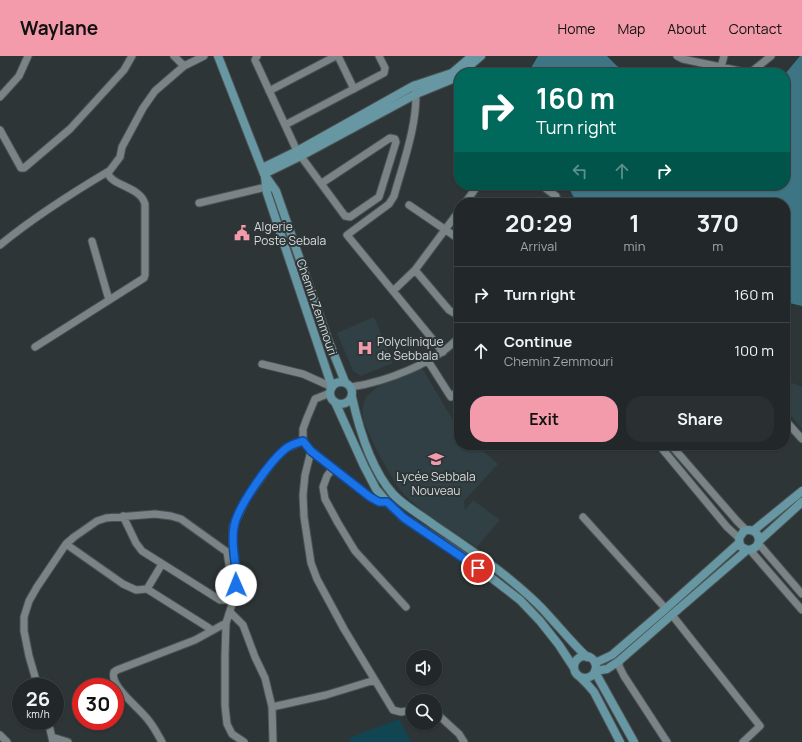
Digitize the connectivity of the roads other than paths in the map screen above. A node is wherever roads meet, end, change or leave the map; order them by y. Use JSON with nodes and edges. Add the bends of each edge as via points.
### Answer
{"nodes":[{"id":1,"x":28,"y":56,"type":"edge"},
{"id":2,"x":132,"y":56,"type":"edge"},
{"id":3,"x":174,"y":56,"type":"edge"},
{"id":4,"x":204,"y":56,"type":"edge"},
{"id":5,"x":218,"y":56,"type":"edge"},
{"id":6,"x":257,"y":56,"type":"edge"},
{"id":7,"x":337,"y":56,"type":"edge"},
{"id":8,"x":379,"y":56,"type":"edge"},
{"id":9,"x":472,"y":56,"type":"edge"},
{"id":10,"x":481,"y":56,"type":"edge"},
{"id":11,"x":677,"y":56,"type":"edge"},
{"id":12,"x":724,"y":56,"type":"edge"},
{"id":13,"x":771,"y":56,"type":"edge"},
{"id":14,"x":184,"y":66,"type":"junction"},
{"id":15,"x":458,"y":68,"type":"edge"},
{"id":16,"x":467,"y":68,"type":"edge"},
{"id":17,"x":721,"y":68,"type":"joint"},
{"id":18,"x":756,"y":68,"type":"edge"},
{"id":19,"x":454,"y":71,"type":"edge"},
{"id":20,"x":454,"y":78,"type":"edge"},
{"id":21,"x":354,"y":89,"type":"junction"},
{"id":22,"x":415,"y":89,"type":"junction"},
{"id":23,"x":269,"y":91,"type":"junction"},
{"id":24,"x":0,"y":97,"type":"edge"},
{"id":25,"x":285,"y":125,"type":"junction"},
{"id":26,"x":0,"y":130,"type":"edge"},
{"id":27,"x":299,"y":154,"type":"junction"},
{"id":28,"x":109,"y":171,"type":"junction"},
{"id":29,"x":263,"y":171,"type":"junction"},
{"id":30,"x":322,"y":183,"type":"junction"},
{"id":31,"x":266,"y":187,"type":"junction"},
{"id":32,"x":548,"y":190,"type":"edge"},
{"id":33,"x":556,"y":198,"type":"edge"},
{"id":34,"x":199,"y":203,"type":"dead end"},
{"id":35,"x":410,"y":205,"type":"dead end"},
{"id":36,"x":454,"y":219,"type":"edge"},
{"id":37,"x":446,"y":230,"type":"junction"},
{"id":38,"x":454,"y":236,"type":"edge"},
{"id":39,"x":92,"y":241,"type":"dead end"},
{"id":40,"x":0,"y":244,"type":"edge"},
{"id":41,"x":415,"y":270,"type":"junction"},
{"id":42,"x":393,"y":291,"type":"junction"},
{"id":43,"x":109,"y":300,"type":"junction"},
{"id":44,"x":454,"y":313,"type":"edge"},
{"id":45,"x":454,"y":342,"type":"edge"},
{"id":46,"x":35,"y":347,"type":"dead end"},
{"id":47,"x":443,"y":352,"type":"junction"},
{"id":48,"x":428,"y":361,"type":"junction"},
{"id":49,"x":262,"y":364,"type":"dead end"},
{"id":50,"x":348,"y":385,"type":"junction"},
{"id":51,"x":331,"y":390,"type":"junction"},
{"id":52,"x":454,"y":395,"type":"edge"},
{"id":53,"x":352,"y":397,"type":"junction"},
{"id":54,"x":335,"y":402,"type":"junction"},
{"id":55,"x":790,"y":426,"type":"edge"},
{"id":56,"x":802,"y":439,"type":"edge"},
{"id":57,"x":303,"y":441,"type":"junction"},
{"id":58,"x":663,"y":450,"type":"edge"},
{"id":59,"x":675,"y":450,"type":"edge"},
{"id":60,"x":311,"y":451,"type":"junction"},
{"id":61,"x":333,"y":468,"type":"junction"},
{"id":62,"x":802,"y":491,"type":"edge"},
{"id":63,"x":387,"y":502,"type":"junction"},
{"id":64,"x":802,"y":502,"type":"edge"},
{"id":65,"x":124,"y":516,"type":"junction"},
{"id":66,"x":583,"y":517,"type":"dead end"},
{"id":67,"x":750,"y":530,"type":"junction"},
{"id":68,"x":739,"y":541,"type":"junction"},
{"id":69,"x":759,"y":542,"type":"junction"},
{"id":70,"x":66,"y":544,"type":"junction"},
{"id":71,"x":749,"y":550,"type":"junction"},
{"id":72,"x":230,"y":551,"type":"junction"},
{"id":73,"x":162,"y":564,"type":"junction"},
{"id":74,"x":147,"y":589,"type":"junction"},
{"id":75,"x":802,"y":594,"type":"edge"},
{"id":76,"x":406,"y":607,"type":"dead end"},
{"id":77,"x":802,"y":610,"type":"edge"},
{"id":78,"x":230,"y":612,"type":"junction"},
{"id":79,"x":668,"y":612,"type":"junction"},
{"id":80,"x":226,"y":623,"type":"junction"},
{"id":81,"x":209,"y":628,"type":"dead end"},
{"id":82,"x":587,"y":657,"type":"junction"},
{"id":83,"x":619,"y":661,"type":"junction"},
{"id":84,"x":574,"y":668,"type":"junction"},
{"id":85,"x":595,"y":669,"type":"junction"},
{"id":86,"x":580,"y":677,"type":"junction"},
{"id":87,"x":35,"y":678,"type":"edge"},
{"id":88,"x":375,"y":680,"type":"junction"},
{"id":89,"x":272,"y":707,"type":"junction"},
{"id":90,"x":406,"y":711,"type":"edge"},
{"id":91,"x":442,"y":718,"type":"edge"},
{"id":92,"x":50,"y":730,"type":"edge"},
{"id":93,"x":0,"y":735,"type":"edge"},
{"id":94,"x":53,"y":740,"type":"edge"},
{"id":95,"x":6,"y":742,"type":"edge"},
{"id":96,"x":68,"y":742,"type":"edge"},
{"id":97,"x":162,"y":742,"type":"edge"},
{"id":98,"x":244,"y":742,"type":"edge"},
{"id":99,"x":273,"y":742,"type":"edge"},
{"id":100,"x":464,"y":742,"type":"edge"},
{"id":101,"x":620,"y":742,"type":"edge"},
{"id":102,"x":634,"y":742,"type":"edge"},
{"id":103,"x":667,"y":742,"type":"edge"},
{"id":104,"x":743,"y":742,"type":"edge"}],
"edges":[{"from":1,"to":24,"type":"street","via":[[19,76]]},
{"from":2,"to":26,"type":"street","via":[[124,70],[70,129],[24,168],[21,168]]},
{"from":3,"to":14,"type":"street"},
{"from":4,"to":14,"type":"street"},
{"from":5,"to":29,"type":"street"},
{"from":6,"to":23,"type":"street","via":[[255,60]]},
{"from":7,"to":21,"type":"street"},
{"from":7,"to":23,"type":"street"},
{"from":8,"to":21,"type":"street","via":[[385,68],[384,73]]},
{"from":9,"to":15,"type":"street"},
{"from":10,"to":16,"type":"street"},
{"from":11,"to":17,"type":"street","via":[[683,60]]},
{"from":12,"to":17,"type":"street"},
{"from":13,"to":18,"type":"street"},
{"from":14,"to":28,"type":"street","via":[[155,91],[143,108],[122,147],[120,156]]},
{"from":19,"to":22,"type":"street"},
{"from":20,"to":22,"type":"street"},
{"from":21,"to":25,"type":"street"},
{"from":22,"to":27,"type":"street"},
{"from":22,"to":42,"type":"street","via":[[416,112],[394,196],[390,204],[347,234]]},
{"from":23,"to":25,"type":"street"},
{"from":25,"to":27,"type":"street"},
{"from":27,"to":29,"type":"street"},
{"from":27,"to":30,"type":"street"},
{"from":28,"to":40,"type":"street"},
{"from":28,"to":43,"type":"street","via":[[110,179],[137,193],[145,204],[145,276]]},
{"from":29,"to":31,"type":"street","name":"Chemin Zemmouri"},
{"from":29,"to":50,"type":"street","name":"Chemin Zemmouri","via":[[276,191],[326,337]]},
{"from":30,"to":30,"type":"street","via":[[345,216],[350,217],[379,197],[395,139],[390,138]]},
{"from":31,"to":34,"type":"street"},
{"from":31,"to":51,"type":"street","name":"Chemin Zemmouri"},
{"from":32,"to":33,"type":"street"},
{"from":35,"to":37,"type":"street"},
{"from":36,"to":37,"type":"street"},
{"from":37,"to":38,"type":"street"},
{"from":37,"to":41,"type":"street"},
{"from":39,"to":43,"type":"street"},
{"from":41,"to":42,"type":"street"},
{"from":41,"to":44,"type":"street"},
{"from":42,"to":47,"type":"street"},
{"from":43,"to":46,"type":"street"},
{"from":45,"to":47,"type":"street"},
{"from":47,"to":48,"type":"street"},
{"from":48,"to":50,"type":"street","via":[[370,384]]},
{"from":48,"to":52,"type":"street","via":[[449,394]]},
{"from":49,"to":51,"type":"street","via":[[303,374]]},
{"from":50,"to":51,"type":"street","via":[[338,382]]},
{"from":50,"to":53,"type":"street","name":"Chemin Zemmouri","via":[[353,392]]},
{"from":51,"to":54,"type":"street","name":"Chemin Zemmouri","via":[[331,398]]},
{"from":51,"to":57,"type":"street","via":[[313,402],[303,429]]},
{"from":53,"to":54,"type":"street","via":[[345,404]]},
{"from":53,"to":82,"type":"street","name":"Chemin Zemmouri","via":[[359,426],[373,460],[385,484],[394,495],[512,582],[547,614]]},
{"from":54,"to":63,"type":"street","name":"Chemin Zemmouri","via":[[364,466]]},
{"from":55,"to":56,"type":"street"},
{"from":57,"to":60,"type":"street"},
{"from":57,"to":72,"type":"street","via":[[285,449],[274,460],[246,499],[234,526]]},
{"from":58,"to":68,"type":"street"},
{"from":59,"to":67,"type":"street","via":[[737,521]]},
{"from":60,"to":61,"type":"street"},
{"from":60,"to":88,"type":"street","via":[[303,495],[311,563],[326,596]]},
{"from":61,"to":63,"type":"street","via":[[370,497],[379,502]]},
{"from":61,"to":76,"type":"street","via":[[323,487],[325,499],[355,551]]},
{"from":62,"to":67,"type":"street"},
{"from":63,"to":84,"type":"street","name":"Chemin Zemmouri","via":[[404,518],[467,560],[520,600],[540,621]]},
{"from":64,"to":69,"type":"street"},
{"from":65,"to":70,"type":"street","via":[[97,521]]},
{"from":65,"to":72,"type":"street","via":[[154,514],[182,519]]},
{"from":65,"to":73,"type":"street","via":[[136,543]]},
{"from":66,"to":79,"type":"street"},
{"from":67,"to":68,"type":"street","via":[[741,533]]},
{"from":67,"to":69,"type":"street","via":[[759,537]]},
{"from":68,"to":71,"type":"street","via":[[742,548]]},
{"from":68,"to":79,"type":"street"},
{"from":69,"to":71,"type":"street","via":[[755,548]]},
{"from":69,"to":75,"type":"street"},
{"from":70,"to":74,"type":"street","via":[[123,584],[136,590]]},
{"from":70,"to":87,"type":"street","via":[[37,587],[24,617],[24,631]]},
{"from":71,"to":77,"type":"street"},
{"from":71,"to":79,"type":"street"},
{"from":72,"to":73,"type":"street","via":[[230,593],[223,601]]},
{"from":72,"to":78,"type":"street","via":[[237,575]]},
{"from":73,"to":74,"type":"street"},
{"from":74,"to":81,"type":"street"},
{"from":78,"to":80,"type":"street"},
{"from":78,"to":89,"type":"street","via":[[243,625],[265,678]]},
{"from":79,"to":83,"type":"street"},
{"from":79,"to":85,"type":"street"},
{"from":79,"to":104,"type":"street","via":[[760,726]]},
{"from":80,"to":97,"type":"street","via":[[195,640],[114,672],[113,678],[119,690],[149,720]]},
{"from":80,"to":98,"type":"street","via":[[227,724],[232,734]]},
{"from":82,"to":84,"type":"street","via":[[578,659]]},
{"from":82,"to":85,"type":"street","via":[[591,658]]},
{"from":83,"to":85,"type":"street","via":[[607,668]]},
{"from":83,"to":103,"type":"street","via":[[624,676]]},
{"from":84,"to":86,"type":"street"},
{"from":85,"to":86,"type":"street","via":[[588,678]]},
{"from":85,"to":102,"type":"street"},
{"from":86,"to":101,"type":"street","via":[[594,692]]},
{"from":88,"to":89,"type":"street","via":[[326,695]]},
{"from":88,"to":90,"type":"street","via":[[393,710]]},
{"from":89,"to":99,"type":"street"},
{"from":91,"to":100,"type":"street"},
{"from":92,"to":94,"type":"street"},
{"from":93,"to":95,"type":"street"},
{"from":94,"to":96,"type":"street"}]}
